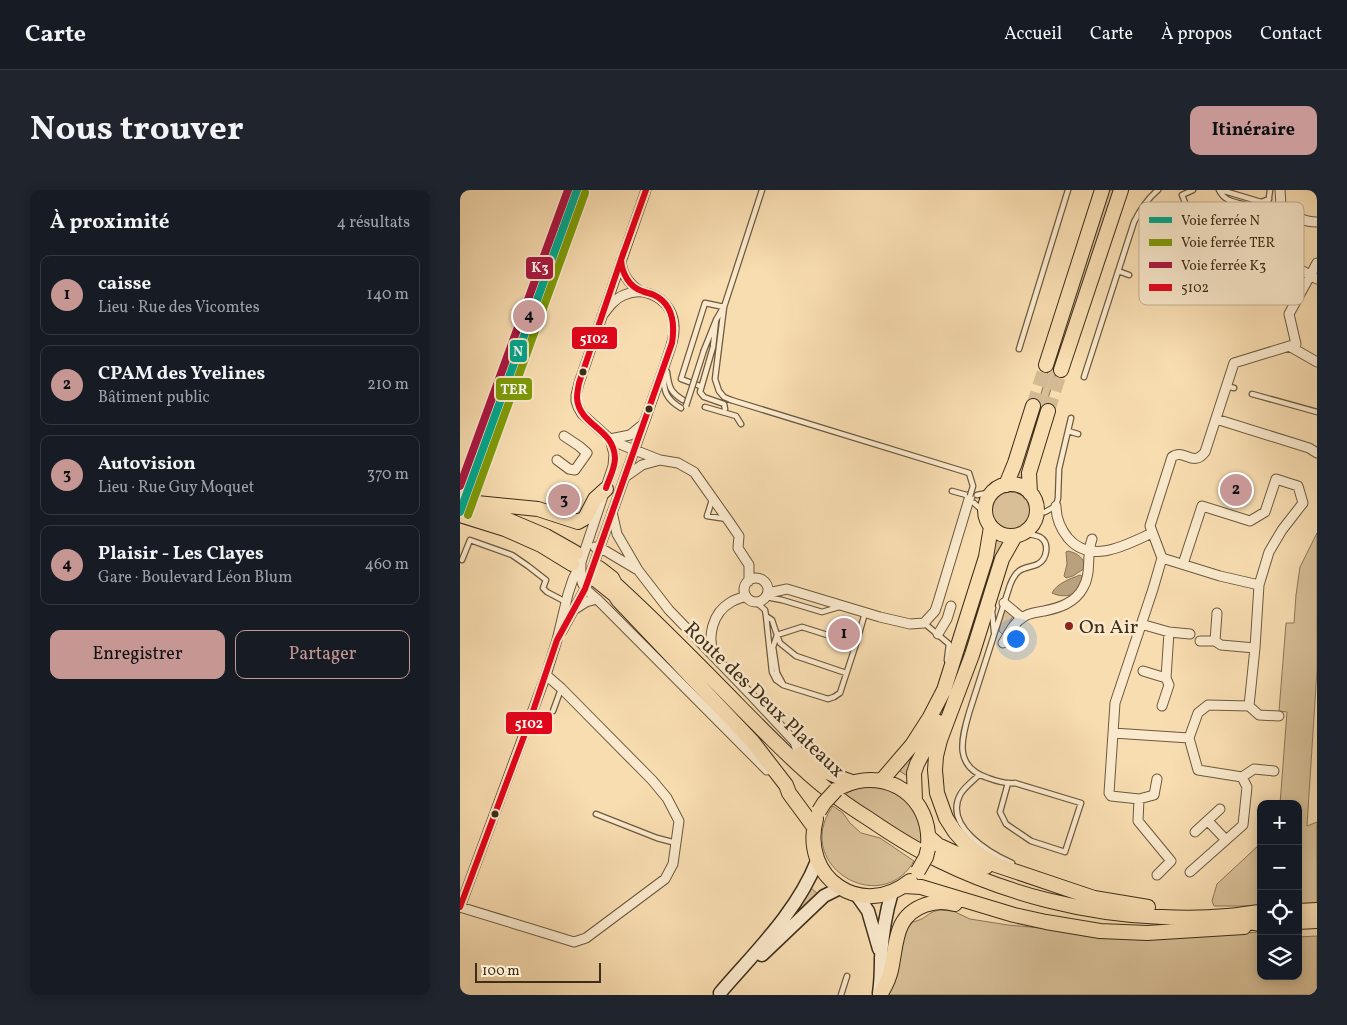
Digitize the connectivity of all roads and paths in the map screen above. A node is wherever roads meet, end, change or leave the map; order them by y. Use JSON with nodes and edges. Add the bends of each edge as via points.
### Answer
{"nodes":[{"id":1,"x":646,"y":190,"type":"edge"},
{"id":2,"x":762,"y":190,"type":"edge"},
{"id":3,"x":1068,"y":190,"type":"edge"},
{"id":4,"x":1102,"y":190,"type":"edge"},
{"id":5,"x":1121,"y":190,"type":"edge"},
{"id":6,"x":1158,"y":190,"type":"edge"},
{"id":7,"x":1193,"y":190,"type":"edge"},
{"id":8,"x":1220,"y":190,"type":"edge"},
{"id":9,"x":1270,"y":190,"type":"edge"},
{"id":10,"x":1181,"y":192,"type":"edge"},
{"id":11,"x":1268,"y":199,"type":"junction"},
{"id":12,"x":1147,"y":202,"type":"edge"},
{"id":13,"x":1234,"y":202,"type":"edge"},
{"id":14,"x":1266,"y":202,"type":"edge"},
{"id":15,"x":1268,"y":202,"type":"edge"},
{"id":16,"x":1139,"y":212,"type":"edge"},
{"id":17,"x":1304,"y":220,"type":"edge"},
{"id":18,"x":1317,"y":222,"type":"edge"},
{"id":19,"x":621,"y":260,"type":"junction"},
{"id":20,"x":1317,"y":263,"type":"edge"},
{"id":21,"x":1118,"y":271,"type":"junction"},
{"id":22,"x":1129,"y":275,"type":"dead end"},
{"id":23,"x":1314,"y":277,"type":"edge"},
{"id":24,"x":640,"y":291,"type":"junction"},
{"id":25,"x":1304,"y":292,"type":"edge"},
{"id":26,"x":1295,"y":305,"type":"edge"},
{"id":27,"x":724,"y":307,"type":"junction"},
{"id":28,"x":602,"y":316,"type":"junction"},
{"id":29,"x":716,"y":320,"type":"junction"},
{"id":30,"x":1289,"y":346,"type":"junction"},
{"id":31,"x":1019,"y":349,"type":"dead end"},
{"id":32,"x":1317,"y":362,"type":"edge"},
{"id":33,"x":665,"y":364,"type":"junction"},
{"id":34,"x":1046,"y":365,"type":"tunnel mouth"},
{"id":35,"x":1061,"y":370,"type":"tunnel mouth"},
{"id":36,"x":1084,"y":377,"type":"dead end"},
{"id":37,"x":700,"y":386,"type":"junction"},
{"id":38,"x":1252,"y":394,"type":"dead end"},
{"id":39,"x":683,"y":400,"type":"dead end"},
{"id":40,"x":686,"y":406,"type":"dead end"},
{"id":41,"x":1033,"y":406,"type":"tunnel mouth"},
{"id":42,"x":705,"y":407,"type":"dead end"},
{"id":43,"x":681,"y":408,"type":"dead end"},
{"id":44,"x":726,"y":409,"type":"dead end"},
{"id":45,"x":1048,"y":411,"type":"tunnel mouth"},
{"id":46,"x":1317,"y":412,"type":"edge"},
{"id":47,"x":1217,"y":417,"type":"junction"},
{"id":48,"x":1071,"y":418,"type":"dead end"},
{"id":49,"x":644,"y":424,"type":"junction"},
{"id":50,"x":741,"y":424,"type":"dead end"},
{"id":51,"x":1068,"y":431,"type":"junction"},
{"id":52,"x":1078,"y":434,"type":"dead end"},
{"id":53,"x":564,"y":436,"type":"dead end"},
{"id":54,"x":610,"y":439,"type":"junction"},
{"id":55,"x":634,"y":450,"type":"junction"},
{"id":56,"x":1317,"y":453,"type":"edge"},
{"id":57,"x":556,"y":460,"type":"dead end"},
{"id":58,"x":660,"y":460,"type":"junction"},
{"id":59,"x":625,"y":477,"type":"junction"},
{"id":60,"x":1006,"y":485,"type":"junction"},
{"id":61,"x":606,"y":489,"type":"junction"},
{"id":62,"x":952,"y":491,"type":"dead end"},
{"id":63,"x":992,"y":492,"type":"junction"},
{"id":64,"x":1030,"y":493,"type":"junction"},
{"id":65,"x":460,"y":498,"type":"edge"},
{"id":66,"x":713,"y":498,"type":"junction"},
{"id":67,"x":973,"y":498,"type":"junction"},
{"id":68,"x":460,"y":505,"type":"edge"},
{"id":69,"x":1056,"y":506,"type":"junction"},
{"id":70,"x":612,"y":511,"type":"junction"},
{"id":71,"x":985,"y":513,"type":"junction"},
{"id":72,"x":1036,"y":513,"type":"junction"},
{"id":73,"x":460,"y":515,"type":"edge"},
{"id":74,"x":728,"y":520,"type":"junction"},
{"id":75,"x":991,"y":527,"type":"junction"},
{"id":76,"x":1152,"y":533,"type":"junction"},
{"id":77,"x":1020,"y":534,"type":"junction"},
{"id":78,"x":1092,"y":539,"type":"dead end"},
{"id":79,"x":600,"y":547,"type":"junction"},
{"id":80,"x":1089,"y":552,"type":"junction"},
{"id":81,"x":579,"y":557,"type":"junction"},
{"id":82,"x":1162,"y":558,"type":"junction"},
{"id":83,"x":462,"y":560,"type":"dead end"},
{"id":84,"x":1183,"y":564,"type":"junction"},
{"id":85,"x":638,"y":570,"type":"junction"},
{"id":86,"x":612,"y":578,"type":"junction"},
{"id":87,"x":749,"y":581,"type":"junction"},
{"id":88,"x":1259,"y":585,"type":"junction"},
{"id":89,"x":585,"y":589,"type":"junction"},
{"id":90,"x":615,"y":594,"type":"junction"},
{"id":91,"x":767,"y":595,"type":"junction"},
{"id":92,"x":746,"y":596,"type":"junction"},
{"id":93,"x":596,"y":599,"type":"junction"},
{"id":94,"x":566,"y":602,"type":"junction"},
{"id":95,"x":756,"y":602,"type":"junction"},
{"id":96,"x":1004,"y":602,"type":"junction"},
{"id":97,"x":994,"y":604,"type":"dead end"},
{"id":98,"x":952,"y":606,"type":"dead end"},
{"id":99,"x":575,"y":609,"type":"junction"},
{"id":100,"x":865,"y":613,"type":"junction"},
{"id":101,"x":1217,"y":613,"type":"dead end"},
{"id":102,"x":766,"y":616,"type":"junction"},
{"id":103,"x":1022,"y":618,"type":"junction"},
{"id":104,"x":924,"y":623,"type":"junction"},
{"id":105,"x":1141,"y":624,"type":"junction"},
{"id":106,"x":1170,"y":632,"type":"junction"},
{"id":107,"x":938,"y":634,"type":"junction"},
{"id":108,"x":994,"y":634,"type":"junction"},
{"id":109,"x":1190,"y":634,"type":"dead end"},
{"id":110,"x":778,"y":636,"type":"junction"},
{"id":111,"x":557,"y":640,"type":"junction"},
{"id":112,"x":1200,"y":641,"type":"dead end"},
{"id":113,"x":1215,"y":641,"type":"junction"},
{"id":114,"x":1003,"y":643,"type":"dead end"},
{"id":115,"x":856,"y":644,"type":"junction"},
{"id":116,"x":1255,"y":648,"type":"junction"},
{"id":117,"x":714,"y":656,"type":"junction"},
{"id":118,"x":1143,"y":671,"type":"dead end"},
{"id":119,"x":846,"y":673,"type":"junction"},
{"id":120,"x":546,"y":675,"type":"junction"},
{"id":121,"x":1166,"y":678,"type":"junction"},
{"id":122,"x":783,"y":685,"type":"junction"},
{"id":123,"x":960,"y":685,"type":"junction"},
{"id":124,"x":562,"y":688,"type":"junction"},
{"id":125,"x":944,"y":690,"type":"junction"},
{"id":126,"x":1162,"y":706,"type":"dead end"},
{"id":127,"x":1249,"y":706,"type":"junction"},
{"id":128,"x":553,"y":711,"type":"dead end"},
{"id":129,"x":1279,"y":716,"type":"dead end"},
{"id":130,"x":1113,"y":733,"type":"junction"},
{"id":131,"x":1189,"y":738,"type":"junction"},
{"id":132,"x":798,"y":752,"type":"junction"},
{"id":133,"x":1274,"y":771,"type":"dead end"},
{"id":134,"x":979,"y":775,"type":"junction"},
{"id":135,"x":1242,"y":777,"type":"junction"},
{"id":136,"x":1157,"y":779,"type":"dead end"},
{"id":137,"x":882,"y":780,"type":"junction"},
{"id":138,"x":852,"y":782,"type":"junction"},
{"id":139,"x":1008,"y":783,"type":"junction"},
{"id":140,"x":789,"y":794,"type":"junction"},
{"id":141,"x":1139,"y":799,"type":"junction"},
{"id":142,"x":915,"y":800,"type":"junction"},
{"id":143,"x":1220,"y":809,"type":"dead end"},
{"id":144,"x":596,"y":814,"type":"dead end"},
{"id":145,"x":1208,"y":821,"type":"junction"},
{"id":146,"x":814,"y":827,"type":"junction"},
{"id":147,"x":1195,"y":832,"type":"dead end"},
{"id":148,"x":1226,"y":840,"type":"junction"},
{"id":149,"x":676,"y":843,"type":"junction"},
{"id":150,"x":928,"y":843,"type":"junction"},
{"id":151,"x":817,"y":861,"type":"junction"},
{"id":152,"x":1190,"y":872,"type":"dead end"},
{"id":153,"x":1157,"y":875,"type":"dead end"},
{"id":154,"x":1032,"y":876,"type":"junction"},
{"id":155,"x":840,"y":888,"type":"junction"},
{"id":156,"x":898,"y":889,"type":"junction"},
{"id":157,"x":856,"y":894,"type":"junction"},
{"id":158,"x":1097,"y":899,"type":"junction"},
{"id":159,"x":460,"y":907,"type":"edge"},
{"id":160,"x":1317,"y":910,"type":"edge"},
{"id":161,"x":1302,"y":911,"type":"edge"},
{"id":162,"x":1014,"y":915,"type":"junction"},
{"id":163,"x":1257,"y":918,"type":"edge"},
{"id":164,"x":1317,"y":921,"type":"edge"},
{"id":165,"x":1302,"y":922,"type":"edge"},
{"id":166,"x":881,"y":957,"type":"junction"},
{"id":167,"x":847,"y":976,"type":"dead end"},
{"id":168,"x":719,"y":994,"type":"edge"},
{"id":169,"x":841,"y":995,"type":"edge"},
{"id":170,"x":879,"y":995,"type":"edge"}],
"edges":[{"from":1,"to":19,"type":"street"},
{"from":2,"to":27,"type":"lane"},
{"from":3,"to":31,"type":"lane"},
{"from":4,"to":34,"type":"main road"},
{"from":5,"to":35,"type":"main road"},
{"from":6,"to":12,"type":"lane"},
{"from":7,"to":10,"type":"lane"},
{"from":8,"to":11,"type":"lane","via":[[1261,202]]},
{"from":8,"to":13,"type":"lane","via":[[1225,199]]},
{"from":9,"to":11,"type":"lane"},
{"from":11,"to":14,"type":"lane"},
{"from":11,"to":15,"type":"lane"},
{"from":16,"to":21,"type":"lane"},
{"from":17,"to":18,"type":"street"},
{"from":19,"to":24,"type":"street","via":[[627,279]]},
{"from":19,"to":28,"type":"street"},
{"from":20,"to":23,"type":"street"},
{"from":21,"to":22,"type":"lane"},
{"from":21,"to":36,"type":"lane"},
{"from":23,"to":25,"type":"street"},
{"from":24,"to":28,"type":"street","via":[[618,298]]},
{"from":24,"to":33,"type":"street","via":[[659,298],[673,317],[674,334]]},
{"from":26,"to":30,"type":"street","via":[[1289,314],[1296,344]]},
{"from":27,"to":29,"type":"lane"},
{"from":27,"to":37,"type":"lane","via":[[705,303],[681,379]]},
{"from":27,"to":67,"type":"lane","bridge":true,"via":[[715,379],[724,397],[969,473]]},
{"from":28,"to":54,"type":"street","via":[[576,398],[582,414]]},
{"from":29,"to":37,"type":"lane"},
{"from":29,"to":40,"type":"lane","bridge":true},
{"from":30,"to":32,"type":"street"},
{"from":30,"to":47,"type":"street","via":[[1234,363],[1230,387]]},
{"from":33,"to":39,"type":"lane","via":[[668,386]]},
{"from":33,"to":43,"type":"lane","via":[[663,387],[670,402]]},
{"from":33,"to":49,"type":"street"},
{"from":37,"to":44,"type":"lane","via":[[704,398],[724,404]]},
{"from":38,"to":46,"type":"lane"},
{"from":41,"to":60,"type":"main road"},
{"from":42,"to":50,"type":"lane","via":[[736,416]]},
{"from":45,"to":64,"type":"main road","via":[[1028,473]]},
{"from":47,"to":56,"type":"street"},
{"from":47,"to":76,"type":"street","via":[[1201,458],[1172,457],[1150,526]]},
{"from":48,"to":51,"type":"lane"},
{"from":49,"to":54,"type":"street","via":[[630,435]]},
{"from":49,"to":55,"type":"street"},
{"from":51,"to":52,"type":"lane"},
{"from":51,"to":69,"type":"lane","via":[[1059,468]]},
{"from":53,"to":57,"type":"street","via":[[587,453],[575,470]]},
{"from":54,"to":55,"type":"street"},
{"from":54,"to":61,"type":"street","via":[[614,460]]},
{"from":55,"to":58,"type":"street"},
{"from":55,"to":59,"type":"street"},
{"from":58,"to":59,"type":"street","via":[[642,465]]},
{"from":58,"to":66,"type":"street","via":[[678,463],[694,472]]},
{"from":59,"to":70,"type":"street"},
{"from":60,"to":63,"type":"main road"},
{"from":60,"to":64,"type":"main road","via":[[1020,486]]},
{"from":61,"to":65,"type":"main road","via":[[595,499],[585,518],[578,522],[538,509],[477,503]]},
{"from":61,"to":81,"type":"street"},
{"from":62,"to":67,"type":"lane"},
{"from":63,"to":67,"type":"lane"},
{"from":63,"to":71,"type":"main road","via":[[986,502]]},
{"from":64,"to":72,"type":"main road"},
{"from":66,"to":74,"type":"street"},
{"from":66,"to":74,"type":"lane","via":[[707,516]]},
{"from":67,"to":71,"type":"lane"},
{"from":67,"to":104,"type":"street","via":[[935,611]]},
{"from":68,"to":81,"type":"main road","via":[[539,533]]},
{"from":69,"to":72,"type":"lane"},
{"from":69,"to":80,"type":"street","via":[[1061,528],[1070,541]]},
{"from":70,"to":79,"type":"street"},
{"from":70,"to":85,"type":"street","via":[[617,534]]},
{"from":71,"to":75,"type":"main road"},
{"from":72,"to":77,"type":"main road","via":[[1033,523]]},
{"from":73,"to":81,"type":"main road"},
{"from":74,"to":87,"type":"street","via":[[738,536],[738,548],[749,565]]},
{"from":75,"to":77,"type":"main road","via":[[1004,535]]},
{"from":75,"to":125,"type":"main road","via":[[986,557]]},
{"from":76,"to":80,"type":"street","via":[[1127,545]]},
{"from":76,"to":82,"type":"street"},
{"from":77,"to":96,"type":"lane","via":[[1039,537],[1046,544],[1046,552],[1043,560],[1019,571],[1013,578]]},
{"from":77,"to":123,"type":"main road","via":[[1003,566]]},
{"from":78,"to":80,"type":"street"},
{"from":79,"to":81,"type":"street"},
{"from":79,"to":85,"type":"street"},
{"from":79,"to":89,"type":"street"},
{"from":80,"to":103,"type":"street","via":[[1088,578],[1079,594],[1060,607]]},
{"from":81,"to":89,"type":"street","via":[[580,578]]},
{"from":81,"to":94,"type":"street"},
{"from":82,"to":84,"type":"street"},
{"from":82,"to":105,"type":"street"},
{"from":83,"to":94,"type":"lane","via":[[470,540],[512,555],[546,580],[543,588],[547,592]]},
{"from":84,"to":88,"type":"street"},
{"from":84,"to":88,"type":"street","via":[[1202,506],[1250,521],[1265,512],[1276,480],[1298,486],[1302,504],[1269,552]]},
{"from":85,"to":117,"type":"street","via":[[669,610]]},
{"from":86,"to":90,"type":"main road","name":"Route des Deux Plateaux","via":[[597,573]]},
{"from":86,"to":132,"type":"main road","via":[[619,580],[655,613]]},
{"from":86,"to":163,"type":"main road","name":"Route des Deux Plateaux","via":[[822,786],[918,850],[982,879],[1028,895],[1077,906],[1161,917]]},
{"from":87,"to":91,"type":"street","via":[[763,581]]},
{"from":87,"to":92,"type":"street","via":[[745,587]]},
{"from":88,"to":116,"type":"street"},
{"from":89,"to":93,"type":"street"},
{"from":89,"to":99,"type":"street"},
{"from":90,"to":140,"type":"main road","via":[[752,741]]},
{"from":90,"to":163,"type":"main road","name":"Route des Deux Plateaux","via":[[818,790],[864,824],[916,856],[1027,902],[1075,912],[1159,923],[1249,922]]},
{"from":91,"to":95,"type":"street","via":[[764,600]]},
{"from":91,"to":100,"type":"street","via":[[787,588]]},
{"from":92,"to":95,"type":"street"},
{"from":92,"to":117,"type":"street","via":[[730,602],[715,620],[711,639]]},
{"from":93,"to":99,"type":"street"},
{"from":93,"to":140,"type":"street"},
{"from":94,"to":111,"type":"street"},
{"from":95,"to":102,"type":"lane","via":[[765,610]]},
{"from":96,"to":103,"type":"street"},
{"from":96,"to":108,"type":"lane"},
{"from":97,"to":108,"type":"lane"},
{"from":98,"to":107,"type":"street"},
{"from":99,"to":111,"type":"street"},
{"from":100,"to":104,"type":"street","via":[[880,620]]},
{"from":100,"to":115,"type":"lane"},
{"from":101,"to":113,"type":"street"},
{"from":102,"to":110,"type":"lane","via":[[772,620]]},
{"from":102,"to":122,"type":"lane","via":[[772,672]]},
{"from":103,"to":114,"type":"street","via":[[1011,628]]},
{"from":104,"to":107,"type":"lane"},
{"from":105,"to":106,"type":"street"},
{"from":105,"to":130,"type":"street","via":[[1116,703]]},
{"from":106,"to":109,"type":"street"},
{"from":106,"to":121,"type":"street"},
{"from":107,"to":125,"type":"lane","via":[[949,644]]},
{"from":108,"to":134,"type":"lane","via":[[964,732],[965,760]]},
{"from":110,"to":115,"type":"lane","via":[[802,627]]},
{"from":110,"to":119,"type":"lane","via":[[780,643],[796,656]]},
{"from":110,"to":122,"type":"lane","via":[[773,647],[776,673]]},
{"from":111,"to":120,"type":"street"},
{"from":112,"to":113,"type":"street"},
{"from":113,"to":116,"type":"street","via":[[1221,645]]},
{"from":115,"to":119,"type":"lane"},
{"from":116,"to":127,"type":"street"},
{"from":117,"to":132,"type":"street","via":[[795,742]]},
{"from":118,"to":121,"type":"street"},
{"from":119,"to":122,"type":"lane","via":[[840,693],[828,699]]},
{"from":120,"to":124,"type":"street"},
{"from":120,"to":159,"type":"street"},
{"from":121,"to":126,"type":"street","via":[[1169,685]]},
{"from":123,"to":142,"type":"main road","via":[[917,764]]},
{"from":123,"to":154,"type":"main road","via":[[936,756],[935,782],[941,806],[955,832],[975,852],[996,865]]},
{"from":124,"to":128,"type":"lane"},
{"from":124,"to":149,"type":"street","via":[[667,798],[679,821]]},
{"from":125,"to":137,"type":"main road","via":[[912,745]]},
{"from":127,"to":129,"type":"street","via":[[1259,715]]},
{"from":127,"to":131,"type":"street","via":[[1208,705],[1198,713]]},
{"from":130,"to":131,"type":"street"},
{"from":130,"to":141,"type":"street","via":[[1109,793],[1111,796]]},
{"from":131,"to":135,"type":"street","via":[[1198,770]]},
{"from":132,"to":138,"type":"main road","via":[[826,773]]},
{"from":133,"to":135,"type":"street","via":[[1254,769]]},
{"from":134,"to":139,"type":"lane"},
{"from":134,"to":154,"type":"lane","via":[[961,794],[957,808],[960,822],[986,850]]},
{"from":135,"to":148,"type":"street","via":[[1247,787],[1243,825]]},
{"from":136,"to":141,"type":"street","via":[[1154,795]]},
{"from":137,"to":138,"type":"main road"},
{"from":137,"to":142,"type":"main road","via":[[900,787]]},
{"from":138,"to":146,"type":"main road","bridge":true,"via":[[836,790],[824,803]]},
{"from":139,"to":139,"type":"lane","via":[[1000,812],[1006,824],[1031,841],[1065,852],[1082,803]]},
{"from":140,"to":146,"type":"main road"},
{"from":141,"to":153,"type":"street","via":[[1138,821],[1171,861]]},
{"from":142,"to":150,"type":"main road","via":[[925,818]]},
{"from":143,"to":145,"type":"street"},
{"from":144,"to":149,"type":"lane"},
{"from":145,"to":147,"type":"street"},
{"from":145,"to":148,"type":"street"},
{"from":146,"to":151,"type":"main road"},
{"from":148,"to":152,"type":"street"},
{"from":149,"to":159,"type":"street","via":[[673,864],[665,879],[586,938],[574,942]]},
{"from":150,"to":156,"type":"main road","bridge":true,"via":[[926,857],[918,871]]},
{"from":150,"to":158,"type":"main road","via":[[1026,882]]},
{"from":151,"to":155,"type":"main road","via":[[829,879]]},
{"from":151,"to":168,"type":"main road","via":[[790,912]]},
{"from":154,"to":158,"type":"main road"},
{"from":155,"to":157,"type":"main road"},
{"from":155,"to":168,"type":"main road","via":[[824,896]]},
{"from":156,"to":157,"type":"main road","via":[[874,896]]},
{"from":156,"to":162,"type":"main road","via":[[921,887]]},
{"from":156,"to":166,"type":"main road","via":[[887,913]]},
{"from":157,"to":166,"type":"main road","via":[[868,911]]},
{"from":158,"to":163,"type":"main road","via":[[1162,909],[1229,910]]},
{"from":160,"to":161,"type":"main road"},
{"from":162,"to":163,"type":"main road","via":[[1100,931],[1147,933],[1248,926]]},
{"from":162,"to":170,"type":"main road","via":[[1003,916],[944,902],[920,907],[907,916],[900,927],[891,970]]},
{"from":164,"to":165,"type":"main road"},
{"from":166,"to":170,"type":"main road"},
{"from":167,"to":169,"type":"lane"}]}
